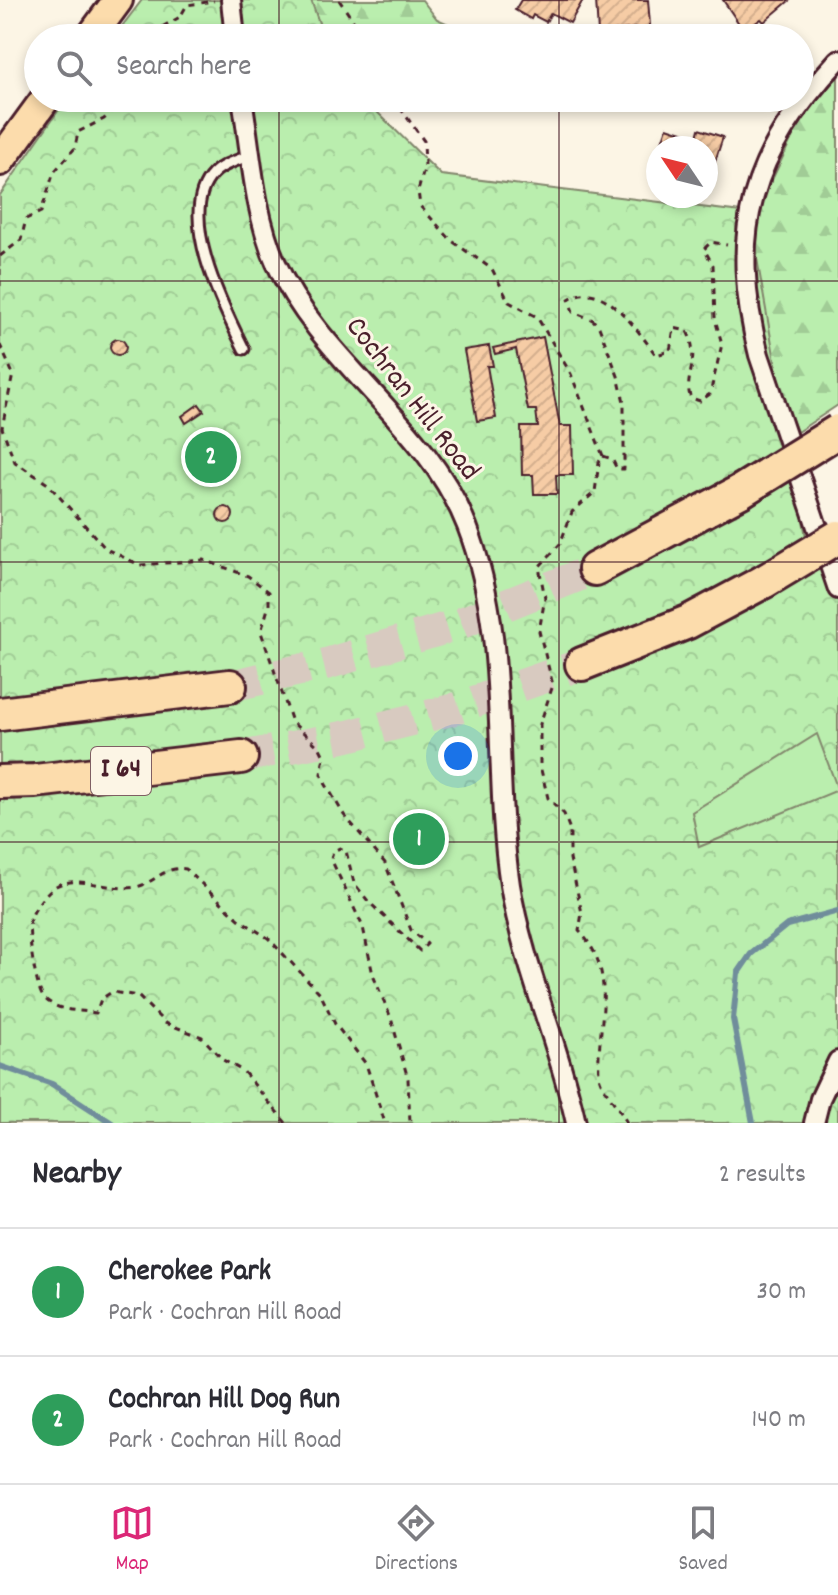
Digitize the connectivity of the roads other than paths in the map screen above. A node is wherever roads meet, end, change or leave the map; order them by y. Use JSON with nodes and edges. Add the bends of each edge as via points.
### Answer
{"nodes":[{"id":1,"x":118,"y":0,"type":"edge"},
{"id":2,"x":231,"y":0,"type":"edge"},
{"id":3,"x":100,"y":24,"type":"edge"},
{"id":4,"x":234,"y":24,"type":"edge"},
{"id":5,"x":838,"y":60,"type":"edge"},
{"id":6,"x":814,"y":90,"type":"edge"},
{"id":7,"x":36,"y":112,"type":"edge"},
{"id":8,"x":244,"y":112,"type":"edge"},
{"id":9,"x":796,"y":112,"type":"edge"},
{"id":10,"x":251,"y":155,"type":"junction"},
{"id":11,"x":0,"y":161,"type":"edge"},
{"id":12,"x":244,"y":349,"type":"dead end"},
{"id":13,"x":838,"y":431,"type":"edge"},
{"id":14,"x":838,"y":537,"type":"edge"},
{"id":15,"x":595,"y":569,"type":"tunnel mouth"},
{"id":16,"x":838,"y":589,"type":"edge"},
{"id":17,"x":582,"y":664,"type":"tunnel mouth"},
{"id":18,"x":230,"y":686,"type":"tunnel mouth"},
{"id":19,"x":0,"y":714,"type":"edge"},
{"id":20,"x":241,"y":757,"type":"tunnel mouth"},
{"id":21,"x":0,"y":782,"type":"edge"},
{"id":22,"x":838,"y":1061,"type":"edge"},
{"id":23,"x":576,"y":1123,"type":"edge"},
{"id":24,"x":814,"y":1123,"type":"edge"}],
"edges":[{"from":1,"to":3,"type":"main road"},
{"from":2,"to":4,"type":"street"},
{"from":5,"to":6,"type":"street"},
{"from":7,"to":11,"type":"main road"},
{"from":8,"to":10,"type":"street","name":"Cochran Hill Road"},
{"from":9,"to":16,"type":"street","via":[[772,151],[749,213],[744,286],[759,355]]},
{"from":10,"to":12,"type":"lane","via":[[212,175],[200,198],[199,222],[207,262]]},
{"from":10,"to":23,"type":"street","name":"Cochran Hill Road","via":[[263,221],[292,292],[403,425],[459,506],[468,530],[493,648],[510,886]]},
{"from":13,"to":15,"type":"highway","bridge":true,"via":[[741,491]]},
{"from":14,"to":17,"type":"highway","bridge":true,"via":[[688,622]]},
{"from":18,"to":19,"type":"highway","number":"I 64"},
{"from":20,"to":21,"type":"highway","number":"I 64"},
{"from":22,"to":24,"type":"street"}]}
